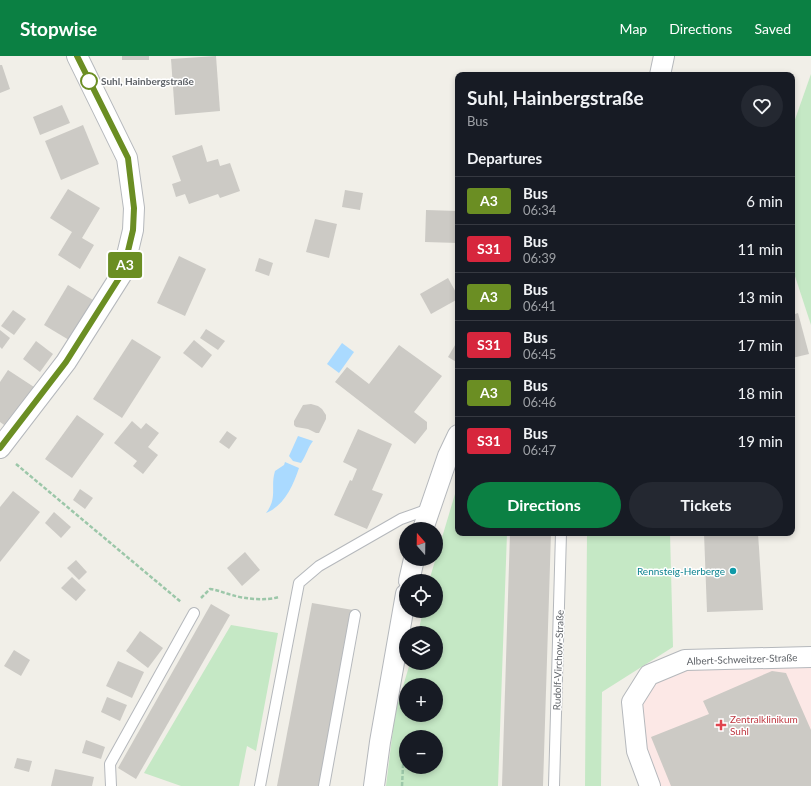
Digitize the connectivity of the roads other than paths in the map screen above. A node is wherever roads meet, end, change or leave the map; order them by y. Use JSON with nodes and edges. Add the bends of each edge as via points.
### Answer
{"nodes":[{"id":1,"x":76,"y":56,"type":"edge"},
{"id":2,"x":664,"y":56,"type":"edge"},
{"id":3,"x":661,"y":72,"type":"edge"},
{"id":4,"x":455,"y":441,"type":"edge"},
{"id":5,"x":6,"y":455,"type":"edge"},
{"id":6,"x":429,"y":509,"type":"junction"},
{"id":7,"x":425,"y":522,"type":"edge"},
{"id":8,"x":561,"y":536,"type":"edge"},
{"id":9,"x":194,"y":613,"type":"road end"},
{"id":10,"x":356,"y":615,"type":"dead end"},
{"id":11,"x":402,"y":618,"type":"edge"},
{"id":12,"x":811,"y":657,"type":"edge"},
{"id":13,"x":111,"y":786,"type":"edge"},
{"id":14,"x":260,"y":786,"type":"edge"},
{"id":15,"x":324,"y":786,"type":"edge"},
{"id":16,"x":374,"y":786,"type":"edge"},
{"id":17,"x":554,"y":786,"type":"edge"},
{"id":18,"x":650,"y":786,"type":"edge"}],
"edges":[{"from":1,"to":5,"type":"street","via":[[128,158],[134,208],[133,230],[123,272]]},
{"from":2,"to":3,"type":"street"},
{"from":4,"to":6,"type":"street"},
{"from":6,"to":7,"type":"street"},
{"from":6,"to":14,"type":"lane","via":[[401,519],[319,566],[299,583]]},
{"from":8,"to":17,"type":"lane","name":"Rudolf-Virchow-Straße"},
{"from":9,"to":13,"type":"lane","via":[[110,764]]},
{"from":10,"to":15,"type":"lane"},
{"from":11,"to":16,"type":"street"},
{"from":12,"to":18,"type":"street","name":"Albert-Schweitzer-Straße","via":[[685,660],[649,675],[632,702],[637,751]]}]}
